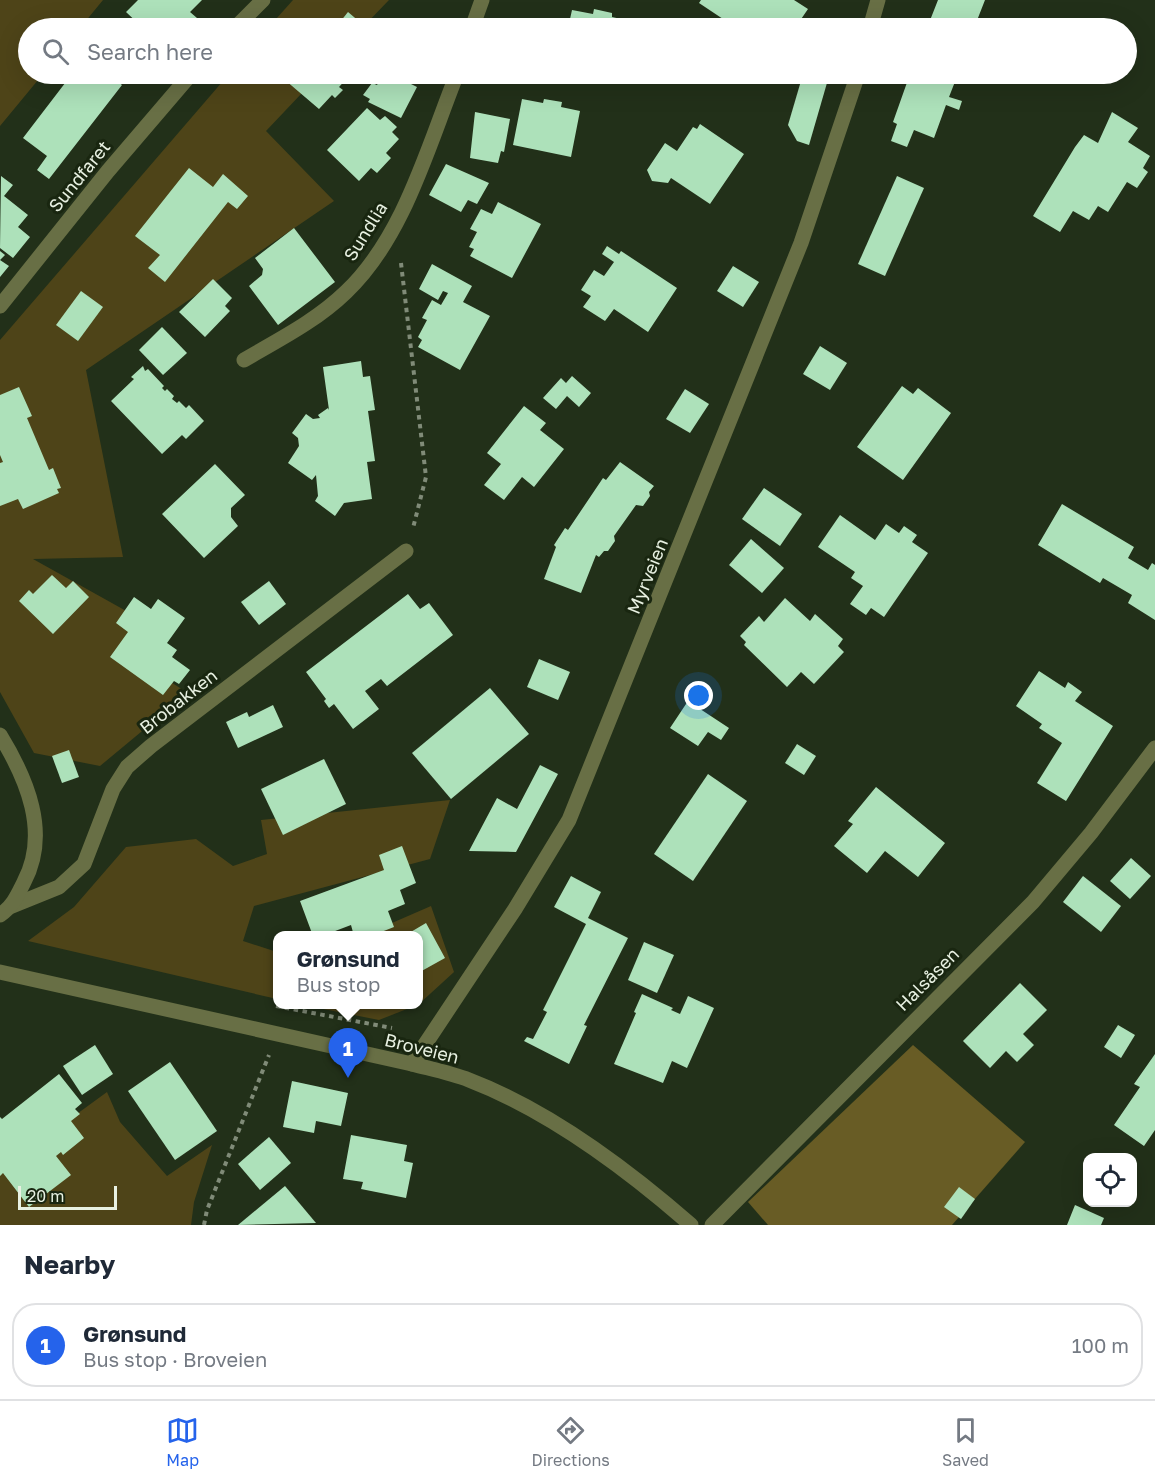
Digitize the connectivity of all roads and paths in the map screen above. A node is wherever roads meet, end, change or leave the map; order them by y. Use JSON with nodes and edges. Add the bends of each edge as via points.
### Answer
{"nodes":[{"id":1,"x":263,"y":0,"type":"edge"},
{"id":2,"x":482,"y":0,"type":"edge"},
{"id":3,"x":878,"y":0,"type":"edge"},
{"id":4,"x":245,"y":18,"type":"edge"},
{"id":5,"x":476,"y":18,"type":"edge"},
{"id":6,"x":873,"y":18,"type":"edge"},
{"id":7,"x":182,"y":84,"type":"edge"},
{"id":8,"x":453,"y":84,"type":"edge"},
{"id":9,"x":855,"y":84,"type":"edge"},
{"id":10,"x":396,"y":224,"type":"junction"},
{"id":11,"x":0,"y":306,"type":"edge"},
{"id":12,"x":244,"y":360,"type":"dead end"},
{"id":13,"x":406,"y":551,"type":"joint"},
{"id":14,"x":0,"y":735,"type":"edge"},
{"id":15,"x":1155,"y":748,"type":"edge"},
{"id":16,"x":6,"y":910,"type":"edge"},
{"id":17,"x":0,"y":972,"type":"edge"},
{"id":18,"x":276,"y":1034,"type":"junction"},
{"id":19,"x":412,"y":1064,"type":"junction"},
{"id":20,"x":204,"y":1225,"type":"edge"},
{"id":21,"x":692,"y":1225,"type":"edge"},
{"id":22,"x":712,"y":1225,"type":"edge"}],
"edges":[{"from":1,"to":4,"type":"street"},
{"from":2,"to":5,"type":"street"},
{"from":3,"to":6,"type":"street"},
{"from":7,"to":11,"type":"street","name":"Sundfaret"},
{"from":8,"to":10,"type":"street","name":"Sundlia"},
{"from":9,"to":19,"type":"street","name":"Myrveien","via":[[801,243],[568,820],[515,909]]},
{"from":10,"to":12,"type":"street","name":"Sundlia","via":[[376,257],[347,291],[310,322]]},
{"from":10,"to":13,"type":"path","via":[[426,477]]},
{"from":13,"to":16,"type":"street","name":"Brobakken","via":[[127,767],[113,789],[84,864],[59,887]]},
{"from":14,"to":16,"type":"street","via":[[31,795],[37,842],[32,867]]},
{"from":15,"to":22,"type":"street","name":"Halsåsen","via":[[1033,902]]},
{"from":17,"to":18,"type":"street","name":"Broveien"},
{"from":18,"to":19,"type":"street","name":"Broveien"},
{"from":18,"to":20,"type":"path"},
{"from":19,"to":21,"type":"street","name":"Broveien","via":[[467,1079],[506,1096],[603,1155]]}]}
